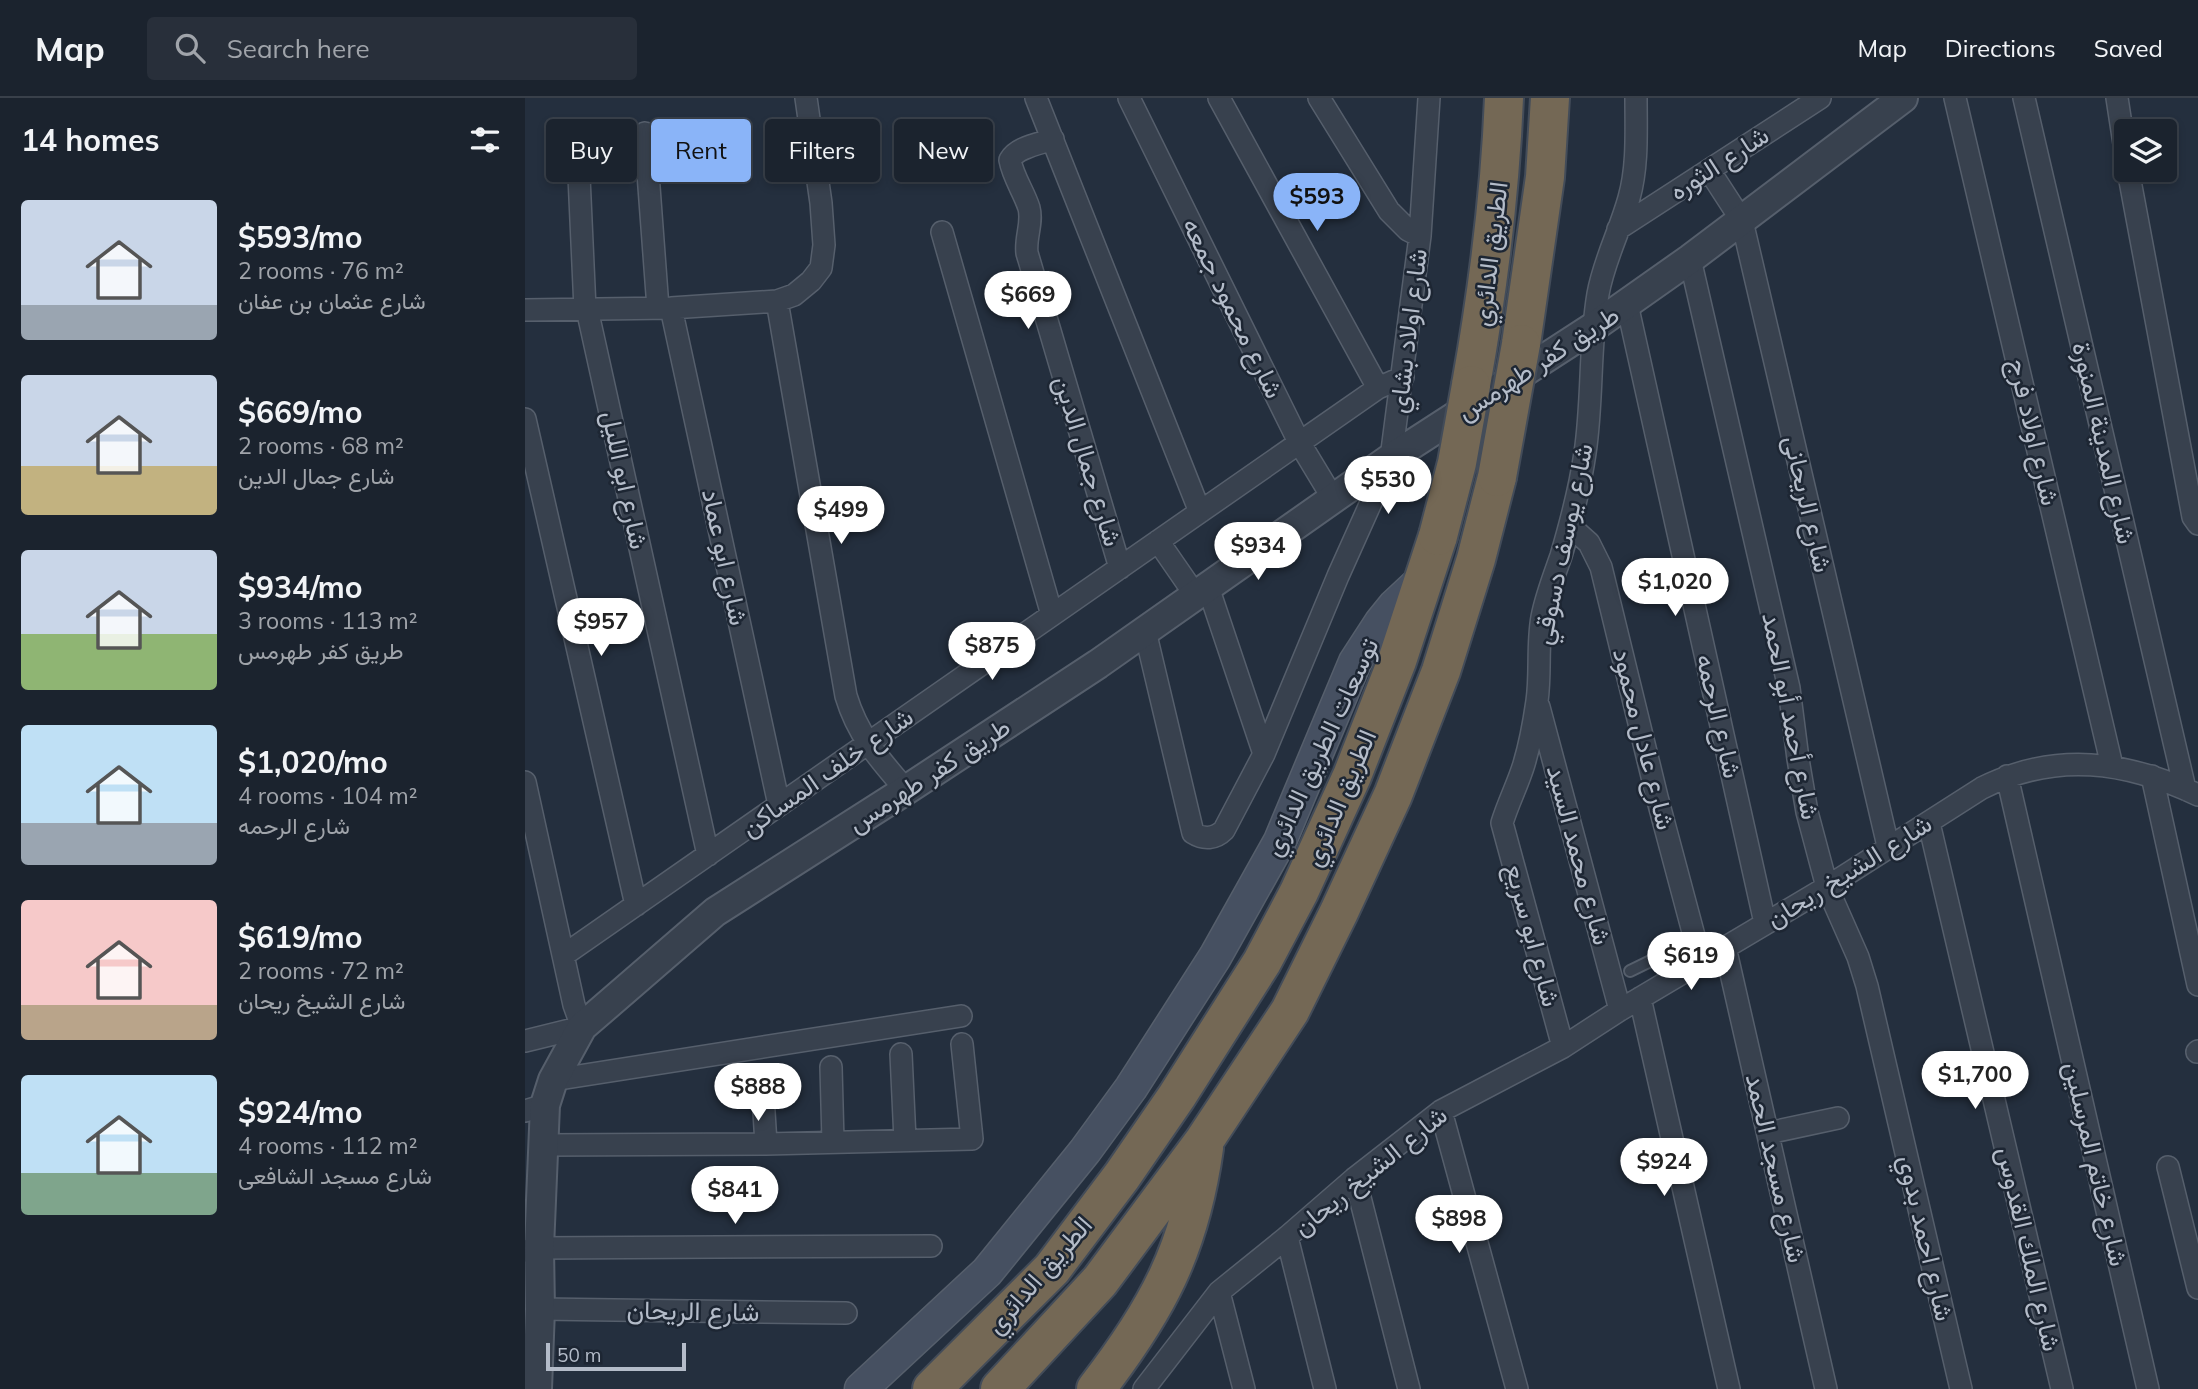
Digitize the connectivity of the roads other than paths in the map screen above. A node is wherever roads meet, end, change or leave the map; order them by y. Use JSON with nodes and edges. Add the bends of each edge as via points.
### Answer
{"nodes":[{"id":1,"x":806,"y":98,"type":"edge"},
{"id":2,"x":1037,"y":98,"type":"edge"},
{"id":3,"x":1129,"y":98,"type":"edge"},
{"id":4,"x":1219,"y":98,"type":"edge"},
{"id":5,"x":1319,"y":98,"type":"edge"},
{"id":6,"x":1429,"y":98,"type":"edge"},
{"id":7,"x":1504,"y":98,"type":"edge"},
{"id":8,"x":1550,"y":98,"type":"edge"},
{"id":9,"x":1636,"y":98,"type":"edge"},
{"id":10,"x":1820,"y":98,"type":"edge"},
{"id":11,"x":1903,"y":98,"type":"edge"},
{"id":12,"x":1955,"y":98,"type":"edge"},
{"id":13,"x":2024,"y":98,"type":"edge"},
{"id":14,"x":2117,"y":98,"type":"edge"},
{"id":15,"x":2120,"y":119,"type":"edge"},
{"id":16,"x":645,"y":133,"type":"dead end"},
{"id":17,"x":1053,"y":139,"type":"junction"},
{"id":18,"x":1709,"y":170,"type":"junction"},
{"id":19,"x":579,"y":182,"type":"edge"},
{"id":20,"x":2130,"y":182,"type":"edge"},
{"id":21,"x":1742,"y":220,"type":"junction"},
{"id":22,"x":1618,"y":229,"type":"junction"},
{"id":23,"x":942,"y":232,"type":"dead end"},
{"id":24,"x":1420,"y":236,"type":"junction"},
{"id":25,"x":1690,"y":259,"type":"junction"},
{"id":26,"x":777,"y":302,"type":"junction"},
{"id":27,"x":1627,"y":304,"type":"junction"},
{"id":28,"x":664,"y":308,"type":"junction"},
{"id":29,"x":586,"y":309,"type":"junction"},
{"id":30,"x":525,"y":310,"type":"edge"},
{"id":31,"x":1595,"y":326,"type":"junction"},
{"id":32,"x":1403,"y":377,"type":"junction"},
{"id":33,"x":1378,"y":388,"type":"junction"},
{"id":34,"x":525,"y":419,"type":"edge"},
{"id":35,"x":1299,"y":442,"type":"junction"},
{"id":36,"x":1391,"y":458,"type":"junction"},
{"id":37,"x":1334,"y":500,"type":"junction"},
{"id":38,"x":1200,"y":512,"type":"junction"},
{"id":39,"x":2198,"y":524,"type":"edge"},
{"id":40,"x":1570,"y":526,"type":"junction"},
{"id":41,"x":1158,"y":541,"type":"junction"},
{"id":42,"x":1120,"y":568,"type":"junction"},
{"id":43,"x":1424,"y":578,"type":"junction"},
{"id":44,"x":1202,"y":591,"type":"junction"},
{"id":45,"x":1052,"y":615,"type":"junction"},
{"id":46,"x":1145,"y":631,"type":"junction"},
{"id":47,"x":1537,"y":700,"type":"junction"},
{"id":48,"x":867,"y":744,"type":"junction"},
{"id":49,"x":1264,"y":754,"type":"junction"},
{"id":50,"x":2112,"y":766,"type":"junction"},
{"id":51,"x":2007,"y":776,"type":"junction"},
{"id":52,"x":2152,"y":776,"type":"junction"},
{"id":53,"x":525,"y":782,"type":"edge"},
{"id":54,"x":907,"y":790,"type":"junction"},
{"id":55,"x":2191,"y":792,"type":"edge"},
{"id":56,"x":779,"y":805,"type":"junction"},
{"id":57,"x":529,"y":820,"type":"edge"},
{"id":58,"x":1502,"y":823,"type":"joint"},
{"id":59,"x":1929,"y":823,"type":"junction"},
{"id":60,"x":1888,"y":846,"type":"junction"},
{"id":61,"x":708,"y":855,"type":"junction"},
{"id":62,"x":1828,"y":887,"type":"junction"},
{"id":63,"x":636,"y":905,"type":"junction"},
{"id":64,"x":1765,"y":923,"type":"junction"},
{"id":65,"x":1725,"y":947,"type":"junction"},
{"id":66,"x":1673,"y":950,"type":"dead end"},
{"id":67,"x":563,"y":956,"type":"junction"},
{"id":68,"x":1701,"y":962,"type":"junction"},
{"id":69,"x":1630,"y":971,"type":"dead end"},
{"id":70,"x":1646,"y":981,"type":"junction"},
{"id":71,"x":2198,"y":985,"type":"edge"},
{"id":72,"x":1620,"y":1010,"type":"junction"},
{"id":73,"x":961,"y":1016,"type":"dead end"},
{"id":74,"x":582,"y":1027,"type":"junction"},
{"id":75,"x":525,"y":1041,"type":"edge"},
{"id":76,"x":962,"y":1044,"type":"dead end"},
{"id":77,"x":1563,"y":1047,"type":"junction"},
{"id":78,"x":901,"y":1054,"type":"dead end"},
{"id":79,"x":831,"y":1067,"type":"dead end"},
{"id":80,"x":762,"y":1080,"type":"dead end"},
{"id":81,"x":541,"y":1098,"type":"edge"},
{"id":82,"x":1441,"y":1111,"type":"junction"},
{"id":83,"x":1837,"y":1118,"type":"dead end"},
{"id":84,"x":1768,"y":1133,"type":"junction"},
{"id":85,"x":905,"y":1140,"type":"junction"},
{"id":86,"x":1205,"y":1141,"type":"junction"},
{"id":87,"x":833,"y":1142,"type":"junction"},
{"id":88,"x":766,"y":1144,"type":"junction"},
{"id":89,"x":544,"y":1145,"type":"junction"},
{"id":90,"x":2168,"y":1167,"type":"dead end"},
{"id":91,"x":1355,"y":1178,"type":"junction"},
{"id":92,"x":1287,"y":1237,"type":"junction"},
{"id":93,"x":931,"y":1245,"type":"dead end"},
{"id":94,"x":532,"y":1250,"type":"edge"},
{"id":95,"x":2198,"y":1288,"type":"edge"},
{"id":96,"x":1219,"y":1292,"type":"junction"},
{"id":97,"x":846,"y":1313,"type":"dead end"},
{"id":98,"x":535,"y":1323,"type":"edge"},
{"id":99,"x":537,"y":1389,"type":"edge"},
{"id":100,"x":861,"y":1389,"type":"edge"},
{"id":101,"x":932,"y":1389,"type":"edge"},
{"id":102,"x":1000,"y":1389,"type":"edge"},
{"id":103,"x":1096,"y":1389,"type":"edge"},
{"id":104,"x":1144,"y":1389,"type":"edge"},
{"id":105,"x":1244,"y":1389,"type":"edge"},
{"id":106,"x":1325,"y":1389,"type":"edge"},
{"id":107,"x":1409,"y":1389,"type":"edge"},
{"id":108,"x":1517,"y":1389,"type":"edge"},
{"id":109,"x":1729,"y":1389,"type":"edge"},
{"id":110,"x":1826,"y":1389,"type":"edge"},
{"id":111,"x":1961,"y":1389,"type":"edge"},
{"id":112,"x":2062,"y":1389,"type":"edge"},
{"id":113,"x":2148,"y":1389,"type":"edge"}],
"edges":[{"from":1,"to":26,"type":"street","via":[[821,203],[821,268],[794,295]]},
{"from":2,"to":17,"type":"street"},
{"from":3,"to":35,"type":"street","name":"شارع محمود جمعه"},
{"from":4,"to":33,"type":"street"},
{"from":5,"to":24,"type":"street","via":[[1389,212]]},
{"from":6,"to":24,"type":"street","name":"شارع اولاد بشاي"},
{"from":7,"to":43,"type":"highway","name":"الطريق الدائري","bridge":true,"via":[[1486,303],[1457,463]]},
{"from":8,"to":86,"type":"highway","name":"الطريق الدائري","bridge":true,"via":[[1545,177],[1497,477],[1441,671],[1393,794],[1290,1011]]},
{"from":9,"to":22,"type":"street","name":"شارع يوسف دسوقي","via":[[1633,179]]},
{"from":10,"to":18,"type":"street","name":"شارع الثوره"},
{"from":11,"to":21,"type":"street","name":"طريق كفر طهرمس"},
{"from":12,"to":50,"type":"street","name":"شارع اولاد فرج"},
{"from":13,"to":55,"type":"street","name":"شارع المدينة المنورة"},
{"from":14,"to":15,"type":"street"},
{"from":16,"to":28,"type":"street","name":"شارع ابو عماد"},
{"from":17,"to":38,"type":"street"},
{"from":17,"to":42,"type":"street","name":"شارع جمال الدين","via":[[1018,152],[1010,160],[1028,206],[1027,253]]},
{"from":18,"to":21,"type":"street","name":"شارع الريحانى"},
{"from":18,"to":22,"type":"street","name":"شارع الثوره"},
{"from":19,"to":29,"type":"street","name":"شارع ابو الليل"},
{"from":20,"to":39,"type":"street","via":[[2193,517]]},
{"from":21,"to":25,"type":"street","name":"طريق كفر طهرمس"},
{"from":21,"to":60,"type":"street","name":"شارع الريحانى"},
{"from":22,"to":31,"type":"street","name":"شارع يوسف دسوقي","via":[[1601,283]]},
{"from":23,"to":45,"type":"street"},
{"from":24,"to":32,"type":"street","name":"شارع اولاد بشاي"},
{"from":25,"to":27,"type":"street","name":"طريق كفر طهرمس"},
{"from":25,"to":62,"type":"street","name":"شارع أحمد أبو الحمد","via":[[1789,688],[1802,784]]},
{"from":26,"to":28,"type":"street"},
{"from":26,"to":48,"type":"street","via":[[846,696]]},
{"from":27,"to":31,"type":"street","name":"طريق كفر طهرمس"},
{"from":27,"to":64,"type":"street","name":"شارع الرحمه"},
{"from":28,"to":29,"type":"street"},
{"from":28,"to":56,"type":"street","name":"شارع ابو عماد"},
{"from":29,"to":30,"type":"street"},
{"from":29,"to":61,"type":"street","name":"شارع ابو الليل"},
{"from":31,"to":36,"type":"street","name":"طريق كفر طهرمس"},
{"from":31,"to":40,"type":"street","name":"شارع يوسف دسوقي","via":[[1585,453]]},
{"from":32,"to":33,"type":"street","name":"شارع خلف المساكن"},
{"from":32,"to":36,"type":"street","name":"شارع اولاد بشاي"},
{"from":33,"to":35,"type":"street","name":"شارع خلف المساكن"},
{"from":34,"to":63,"type":"street"},
{"from":35,"to":37,"type":"street","name":"شارع محمود جمعه"},
{"from":35,"to":38,"type":"street","name":"شارع خلف المساكن"},
{"from":36,"to":37,"type":"street","name":"طريق كفر طهرمس"},
{"from":36,"to":49,"type":"street","name":"شارع اولاد بشاي"},
{"from":37,"to":44,"type":"street","name":"طريق كفر طهرمس"},
{"from":38,"to":41,"type":"street","name":"شارع خلف المساكن"},
{"from":40,"to":47,"type":"street","name":"شارع يوسف دسوقي","via":[[1542,619]]},
{"from":40,"to":68,"type":"street","name":"شارع عادل محمود","via":[[1589,543],[1601,567]]},
{"from":41,"to":42,"type":"street","name":"شارع خلف المساكن"},
{"from":41,"to":44,"type":"street"},
{"from":42,"to":45,"type":"street","name":"شارع خلف المساكن"},
{"from":43,"to":100,"type":"main road","name":"توسعات الطريق الدائري","via":[[1381,622],[1355,662],[1280,841],[1208,968],[1131,1088],[987,1272]]},
{"from":43,"to":101,"type":"highway","name":"الطريق الدائري","via":[[1352,776],[1262,962],[1177,1096],[1052,1269]]},
{"from":44,"to":46,"type":"street","name":"طريق كفر طهرمس"},
{"from":44,"to":49,"type":"street"},
{"from":45,"to":48,"type":"street","name":"شارع خلف المساكن"},
{"from":46,"to":49,"type":"street","name":"شارع اولاد بشاي","via":[[1193,833],[1209,838],[1224,830]]},
{"from":46,"to":54,"type":"street","name":"طريق كفر طهرمس"},
{"from":47,"to":58,"type":"street","name":"شارع يوسف دسوقي","via":[[1524,763]]},
{"from":47,"to":72,"type":"street","name":"شارع محمد السيد"},
{"from":48,"to":54,"type":"street"},
{"from":48,"to":56,"type":"street","name":"شارع خلف المساكن"},
{"from":50,"to":51,"type":"street","name":"شارع الشيخ ريحان","via":[[2041,767]]},
{"from":50,"to":52,"type":"street","name":"شارع الشيخ ريحان"},
{"from":51,"to":59,"type":"street","name":"شارع الشيخ ريحان"},
{"from":51,"to":113,"type":"street","name":"شارع خاتم المرسلين"},
{"from":52,"to":55,"type":"street","name":"شارع الشيخ ريحان"},
{"from":52,"to":71,"type":"street"},
{"from":53,"to":57,"type":"street"},
{"from":54,"to":74,"type":"street","name":"طريق كفر طهرمس","via":[[715,912]]},
{"from":56,"to":61,"type":"street","name":"شارع خلف المساكن"},
{"from":57,"to":67,"type":"street"},
{"from":58,"to":77,"type":"street","name":"شارع ابو سريع"},
{"from":59,"to":60,"type":"street","name":"شارع الشيخ ريحان"},
{"from":59,"to":112,"type":"street","name":"شارع الملك القدوس"},
{"from":60,"to":62,"type":"street","name":"شارع الشيخ ريحان"},
{"from":61,"to":63,"type":"street","name":"شارع خلف المساكن"},
{"from":62,"to":64,"type":"street","name":"شارع الشيخ ريحان"},
{"from":62,"to":111,"type":"street","name":"شارع احمد بدوي","via":[[1867,986]]},
{"from":63,"to":67,"type":"street","name":"شارع خلف المساكن"},
{"from":64,"to":65,"type":"street","name":"شارع الشيخ ريحان"},
{"from":65,"to":68,"type":"street","name":"شارع الشيخ ريحان"},
{"from":65,"to":84,"type":"street","name":"شارع مسجد الحمد"},
{"from":66,"to":70,"type":"lane"},
{"from":67,"to":74,"type":"street"},
{"from":68,"to":70,"type":"street","name":"شارع الشيخ ريحان"},
{"from":69,"to":70,"type":"lane"},
{"from":70,"to":72,"type":"street","name":"شارع الشيخ ريحان"},
{"from":70,"to":109,"type":"street"},
{"from":72,"to":77,"type":"street","name":"شارع الشيخ ريحان"},
{"from":73,"to":81,"type":"street"},
{"from":74,"to":75,"type":"street"},
{"from":74,"to":81,"type":"street"},
{"from":76,"to":85,"type":"street","via":[[972,1139]]},
{"from":77,"to":82,"type":"street","name":"شارع الشيخ ريحان"},
{"from":78,"to":85,"type":"street"},
{"from":79,"to":87,"type":"street"},
{"from":80,"to":88,"type":"street"},
{"from":81,"to":89,"type":"street"},
{"from":82,"to":91,"type":"street","name":"شارع الشيخ ريحان"},
{"from":82,"to":108,"type":"street"},
{"from":83,"to":84,"type":"street"},
{"from":84,"to":110,"type":"street","name":"شارع مسجد الحمد"},
{"from":85,"to":87,"type":"street"},
{"from":86,"to":102,"type":"highway","name":"الطريق الدائري","via":[[1100,1281]]},
{"from":86,"to":103,"type":"highway","via":[[1193,1208],[1167,1281]]},
{"from":87,"to":88,"type":"street"},
{"from":88,"to":89,"type":"street"},
{"from":89,"to":94,"type":"street"},
{"from":90,"to":95,"type":"street"},
{"from":91,"to":92,"type":"street","name":"شارع الشيخ ريحان"},
{"from":91,"to":107,"type":"street"},
{"from":92,"to":96,"type":"street","name":"شارع الشيخ ريحان"},
{"from":92,"to":106,"type":"street"},
{"from":93,"to":94,"type":"street"},
{"from":94,"to":98,"type":"street"},
{"from":96,"to":104,"type":"street"},
{"from":96,"to":105,"type":"street"},
{"from":97,"to":98,"type":"street","name":"شارع الريحان"},
{"from":98,"to":99,"type":"street"}]}
